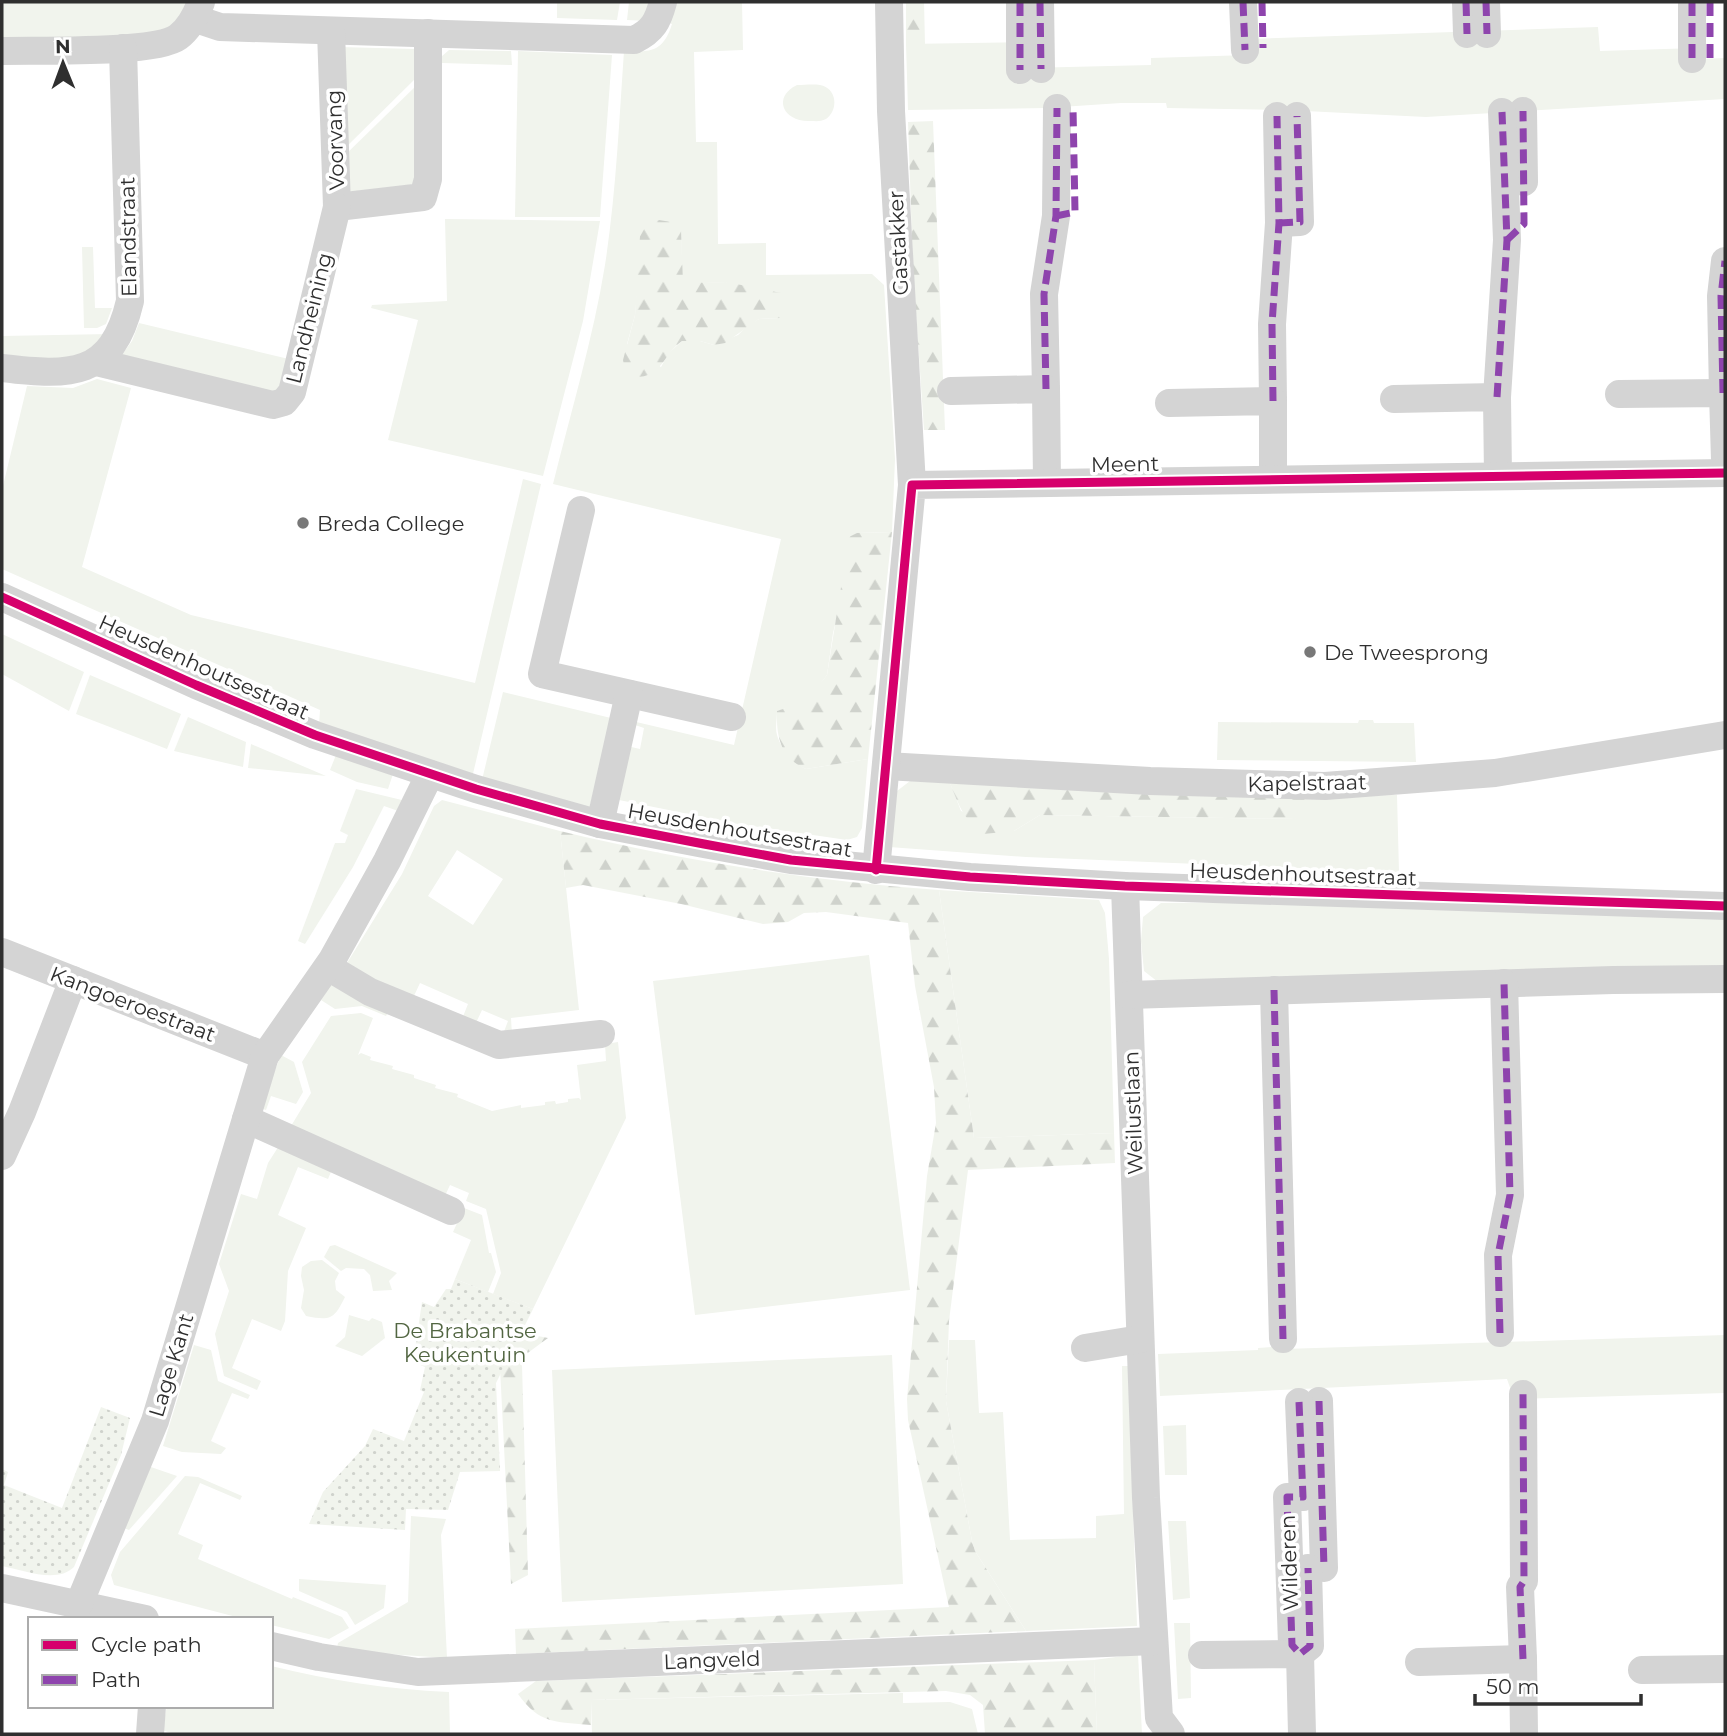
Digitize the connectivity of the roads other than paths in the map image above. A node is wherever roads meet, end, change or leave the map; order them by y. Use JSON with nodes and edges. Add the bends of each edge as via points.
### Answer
{"nodes":[{"id":1,"x":663,"y":2,"type":"edge"},
{"id":2,"x":889,"y":2,"type":"edge"},
{"id":3,"x":1020,"y":2,"type":"edge"},
{"id":4,"x":1040,"y":2,"type":"edge"},
{"id":5,"x":1244,"y":2,"type":"edge"},
{"id":6,"x":1262,"y":2,"type":"edge"},
{"id":7,"x":1466,"y":2,"type":"edge"},
{"id":8,"x":1486,"y":2,"type":"edge"},
{"id":9,"x":1692,"y":2,"type":"edge"},
{"id":10,"x":1710,"y":2,"type":"edge"},
{"id":11,"x":198,"y":10,"type":"edge"},
{"id":12,"x":331,"y":31,"type":"junction"},
{"id":13,"x":428,"y":33,"type":"junction"},
{"id":14,"x":123,"y":48,"type":"junction"},
{"id":15,"x":2,"y":51,"type":"edge"},
{"id":16,"x":1065,"y":108,"type":"dead end"},
{"id":17,"x":1513,"y":112,"type":"dead end"},
{"id":18,"x":1287,"y":116,"type":"dead end"},
{"id":19,"x":337,"y":207,"type":"junction"},
{"id":20,"x":1725,"y":261,"type":"edge"},
{"id":21,"x":96,"y":362,"type":"junction"},
{"id":22,"x":2,"y":368,"type":"edge"},
{"id":23,"x":1045,"y":389,"type":"junction"},
{"id":24,"x":951,"y":391,"type":"dead end"},
{"id":25,"x":1724,"y":393,"type":"edge"},
{"id":26,"x":1619,"y":394,"type":"dead end"},
{"id":27,"x":1497,"y":397,"type":"junction"},
{"id":28,"x":1394,"y":399,"type":"dead end"},
{"id":29,"x":1273,"y":401,"type":"junction"},
{"id":30,"x":1169,"y":403,"type":"dead end"},
{"id":31,"x":1725,"y":460,"type":"edge"},
{"id":32,"x":1725,"y":473,"type":"edge"},
{"id":33,"x":1498,"y":476,"type":"junction"},
{"id":34,"x":1273,"y":479,"type":"junction"},
{"id":35,"x":1047,"y":482,"type":"junction"},
{"id":36,"x":912,"y":485,"type":"junction"},
{"id":37,"x":581,"y":510,"type":"dead end"},
{"id":38,"x":2,"y":597,"type":"edge"},
{"id":39,"x":629,"y":694,"type":"junction"},
{"id":40,"x":732,"y":717,"type":"dead end"},
{"id":41,"x":1725,"y":735,"type":"edge"},
{"id":42,"x":886,"y":766,"type":"junction"},
{"id":43,"x":430,"y":774,"type":"junction"},
{"id":44,"x":600,"y":824,"type":"junction"},
{"id":45,"x":876,"y":870,"type":"junction"},
{"id":46,"x":1125,"y":886,"type":"junction"},
{"id":47,"x":1725,"y":906,"type":"edge"},
{"id":48,"x":2,"y":952,"type":"edge"},
{"id":49,"x":328,"y":967,"type":"junction"},
{"id":50,"x":1725,"y":979,"type":"edge"},
{"id":51,"x":73,"y":980,"type":"junction"},
{"id":52,"x":1504,"y":983,"type":"junction"},
{"id":53,"x":1274,"y":990,"type":"junction"},
{"id":54,"x":1129,"y":995,"type":"junction"},
{"id":55,"x":601,"y":1034,"type":"dead end"},
{"id":56,"x":265,"y":1056,"type":"junction"},
{"id":57,"x":246,"y":1119,"type":"junction"},
{"id":58,"x":2,"y":1156,"type":"edge"},
{"id":59,"x":452,"y":1211,"type":"dead end"},
{"id":60,"x":1500,"y":1333,"type":"dead end"},
{"id":61,"x":1140,"y":1339,"type":"junction"},
{"id":62,"x":1283,"y":1339,"type":"dead end"},
{"id":63,"x":1085,"y":1348,"type":"dead end"},
{"id":64,"x":1523,"y":1394,"type":"dead end"},
{"id":65,"x":1309,"y":1401,"type":"dead end"},
{"id":66,"x":1312,"y":1497,"type":"junction"},
{"id":67,"x":2,"y":1588,"type":"edge"},
{"id":68,"x":79,"y":1604,"type":"junction"},
{"id":69,"x":136,"y":1617,"type":"edge"},
{"id":70,"x":1154,"y":1642,"type":"junction"},
{"id":71,"x":273,"y":1646,"type":"edge"},
{"id":72,"x":1300,"y":1654,"type":"junction"},
{"id":73,"x":1202,"y":1655,"type":"dead end"},
{"id":74,"x":1523,"y":1659,"type":"junction"},
{"id":75,"x":1419,"y":1662,"type":"dead end"},
{"id":76,"x":1725,"y":1669,"type":"edge"},
{"id":77,"x":1642,"y":1671,"type":"dead end"},
{"id":78,"x":152,"y":1708,"type":"edge"},
{"id":79,"x":150,"y":1734,"type":"edge"},
{"id":80,"x":1171,"y":1734,"type":"edge"},
{"id":81,"x":1302,"y":1734,"type":"edge"},
{"id":82,"x":1524,"y":1734,"type":"edge"}],
"edges":[{"from":1,"to":13,"type":"street","via":[[657,23],[634,40]]},
{"from":2,"to":36,"type":"street","name":"Gastakker"},
{"from":3,"to":4,"type":"street","via":[[1031,70]]},
{"from":5,"to":6,"type":"street","via":[[1254,49]]},
{"from":7,"to":8,"type":"street","via":[[1477,34]]},
{"from":9,"to":10,"type":"street","via":[[1701,58]]},
{"from":11,"to":12,"type":"street","via":[[219,27]]},
{"from":11,"to":14,"type":"street","via":[[176,39],[149,48]]},
{"from":12,"to":13,"type":"street"},
{"from":12,"to":19,"type":"street","name":"Voorvang"},
{"from":13,"to":19,"type":"street","name":"Voorvang","via":[[428,179],[423,197]]},
{"from":14,"to":15,"type":"street"},
{"from":14,"to":21,"type":"street","name":"Elandstraat","via":[[130,301],[113,346]]},
{"from":16,"to":23,"type":"street","via":[[1044,294]]},
{"from":17,"to":27,"type":"street"},
{"from":18,"to":29,"type":"street","via":[[1272,324]]},
{"from":19,"to":21,"type":"street","name":"Landheining","via":[[292,391],[284,402],[273,405]]},
{"from":20,"to":25,"type":"street","via":[[1721,296]]},
{"from":21,"to":22,"type":"street","via":[[53,372]]},
{"from":23,"to":24,"type":"street"},
{"from":23,"to":35,"type":"street"},
{"from":25,"to":26,"type":"street"},
{"from":25,"to":31,"type":"street"},
{"from":27,"to":28,"type":"street"},
{"from":27,"to":33,"type":"street"},
{"from":29,"to":30,"type":"street"},
{"from":29,"to":34,"type":"street"},
{"from":32,"to":33,"type":"street","name":"Meent"},
{"from":33,"to":34,"type":"street","name":"Meent"},
{"from":34,"to":35,"type":"street","name":"Meent"},
{"from":35,"to":36,"type":"street","name":"Meent"},
{"from":36,"to":42,"type":"street"},
{"from":37,"to":39,"type":"street","via":[[542,674]]},
{"from":38,"to":43,"type":"street","name":"Heusdenhoutsestraat","via":[[315,735]]},
{"from":39,"to":40,"type":"street"},
{"from":39,"to":44,"type":"street","name":"Heusdenhoutsestraat"},
{"from":41,"to":42,"type":"street","name":"Kapelstraat","via":[[1495,773],[1325,786]]},
{"from":42,"to":45,"type":"street"},
{"from":43,"to":44,"type":"street","name":"Heusdenhoutsestraat"},
{"from":43,"to":49,"type":"street","name":"Lage Kant"},
{"from":44,"to":45,"type":"street","name":"Heusdenhoutsestraat","via":[[791,860]]},
{"from":45,"to":46,"type":"street","name":"Heusdenhoutsestraat"},
{"from":46,"to":47,"type":"street","name":"Heusdenhoutsestraat"},
{"from":46,"to":54,"type":"street","name":"Weilustlaan"},
{"from":48,"to":51,"type":"street","name":"Kangoeroestraat"},
{"from":49,"to":55,"type":"street","via":[[370,992],[499,1045]]},
{"from":49,"to":56,"type":"street","name":"Lage Kant"},
{"from":50,"to":52,"type":"street"},
{"from":51,"to":56,"type":"street","name":"Kangoeroestraat"},
{"from":51,"to":58,"type":"street"},
{"from":52,"to":53,"type":"street"},
{"from":52,"to":60,"type":"street","via":[[1510,1195],[1498,1255]]},
{"from":53,"to":54,"type":"street"},
{"from":53,"to":62,"type":"street"},
{"from":54,"to":61,"type":"street","name":"Weilustlaan"},
{"from":56,"to":57,"type":"street","name":"Lage Kant"},
{"from":57,"to":59,"type":"street"},
{"from":57,"to":68,"type":"street","name":"Lage Kant","via":[[155,1421]]},
{"from":61,"to":63,"type":"street"},
{"from":61,"to":70,"type":"street","name":"Weilustlaan"},
{"from":64,"to":74,"type":"street"},
{"from":65,"to":66,"type":"street"},
{"from":66,"to":72,"type":"street","via":[[1316,1568],[1310,1646]]},
{"from":66,"to":72,"type":"street","name":"Wilderen","via":[[1287,1497],[1292,1645]]},
{"from":67,"to":68,"type":"street"},
{"from":68,"to":69,"type":"street"},
{"from":70,"to":71,"type":"street","name":"Langveld","via":[[418,1672]]},
{"from":70,"to":80,"type":"street","name":"Weilustlaan","via":[[1159,1718]]},
{"from":72,"to":73,"type":"street"},
{"from":72,"to":81,"type":"street","name":"Wilderen"},
{"from":74,"to":75,"type":"street"},
{"from":74,"to":82,"type":"street"},
{"from":76,"to":77,"type":"street"},
{"from":78,"to":79,"type":"street"}]}
